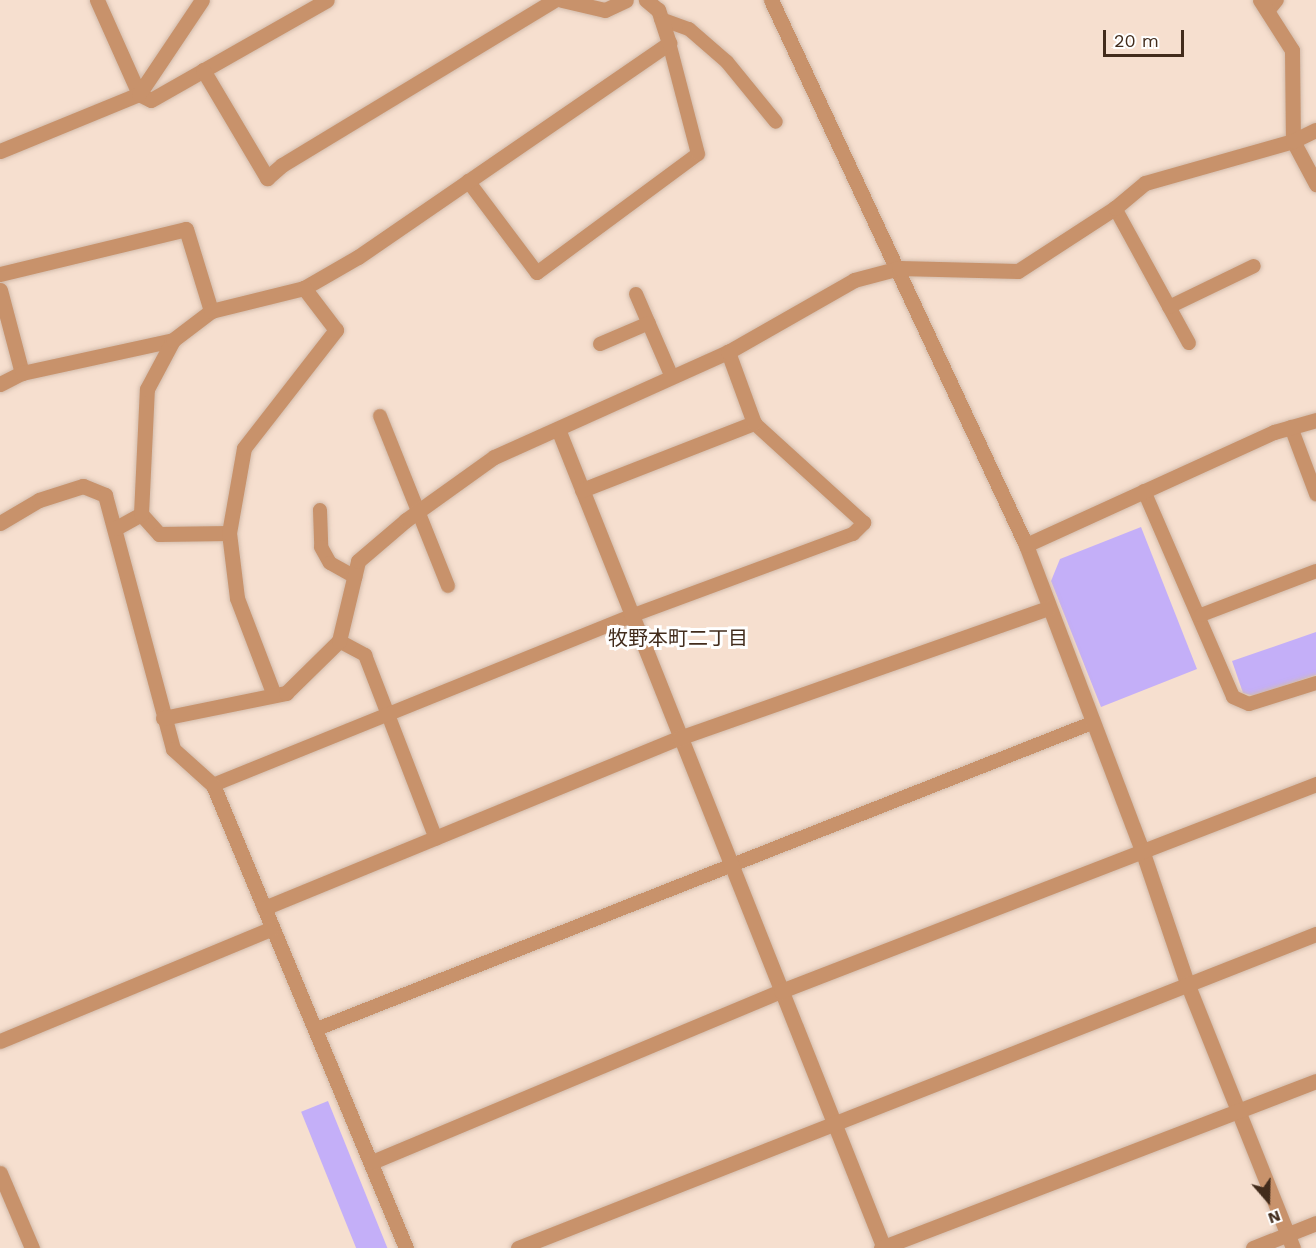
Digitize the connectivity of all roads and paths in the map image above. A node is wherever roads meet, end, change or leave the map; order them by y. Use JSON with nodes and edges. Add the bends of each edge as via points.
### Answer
{"nodes":[{"id":1,"x":97,"y":0,"type":"edge"},
{"id":2,"x":202,"y":0,"type":"edge"},
{"id":3,"x":327,"y":0,"type":"edge"},
{"id":4,"x":554,"y":0,"type":"edge"},
{"id":5,"x":562,"y":0,"type":"edge"},
{"id":6,"x":626,"y":0,"type":"edge"},
{"id":7,"x":646,"y":0,"type":"edge"},
{"id":8,"x":771,"y":0,"type":"edge"},
{"id":9,"x":1268,"y":4,"type":"edge"},
{"id":10,"x":661,"y":19,"type":"junction"},
{"id":11,"x":669,"y":43,"type":"junction"},
{"id":12,"x":203,"y":70,"type":"junction"},
{"id":13,"x":139,"y":94,"type":"junction"},
{"id":14,"x":776,"y":122,"type":"dead end"},
{"id":15,"x":1316,"y":130,"type":"edge"},
{"id":16,"x":1293,"y":141,"type":"junction"},
{"id":17,"x":0,"y":151,"type":"edge"},
{"id":18,"x":468,"y":181,"type":"junction"},
{"id":19,"x":1316,"y":184,"type":"edge"},
{"id":20,"x":1115,"y":208,"type":"junction"},
{"id":21,"x":1254,"y":266,"type":"dead end"},
{"id":22,"x":898,"y":268,"type":"junction"},
{"id":23,"x":0,"y":274,"type":"edge"},
{"id":24,"x":304,"y":288,"type":"junction"},
{"id":25,"x":0,"y":290,"type":"edge"},
{"id":26,"x":636,"y":294,"type":"dead end"},
{"id":27,"x":1169,"y":307,"type":"junction"},
{"id":28,"x":210,"y":311,"type":"junction"},
{"id":29,"x":649,"y":322,"type":"junction"},
{"id":30,"x":173,"y":340,"type":"junction"},
{"id":31,"x":1189,"y":343,"type":"dead end"},
{"id":32,"x":600,"y":344,"type":"dead end"},
{"id":33,"x":728,"y":352,"type":"junction"},
{"id":34,"x":22,"y":373,"type":"junction"},
{"id":35,"x":672,"y":377,"type":"junction"},
{"id":36,"x":0,"y":384,"type":"edge"},
{"id":37,"x":380,"y":416,"type":"dead end"},
{"id":38,"x":1316,"y":420,"type":"edge"},
{"id":39,"x":754,"y":423,"type":"junction"},
{"id":40,"x":1291,"y":427,"type":"junction"},
{"id":41,"x":558,"y":429,"type":"junction"},
{"id":42,"x":582,"y":490,"type":"junction"},
{"id":43,"x":1144,"y":491,"type":"junction"},
{"id":44,"x":1316,"y":494,"type":"edge"},
{"id":45,"x":320,"y":510,"type":"dead end"},
{"id":46,"x":418,"y":512,"type":"junction"},
{"id":47,"x":141,"y":514,"type":"junction"},
{"id":48,"x":0,"y":523,"type":"edge"},
{"id":49,"x":116,"y":528,"type":"junction"},
{"id":50,"x":229,"y":533,"type":"junction"},
{"id":51,"x":1026,"y":545,"type":"junction"},
{"id":52,"x":1316,"y":571,"type":"edge"},
{"id":53,"x":354,"y":577,"type":"junction"},
{"id":54,"x":448,"y":585,"type":"dead end"},
{"id":55,"x":1048,"y":608,"type":"junction"},
{"id":56,"x":1201,"y":615,"type":"junction"},
{"id":57,"x":631,"y":616,"type":"junction"},
{"id":58,"x":339,"y":641,"type":"junction"},
{"id":59,"x":1316,"y":683,"type":"edge"},
{"id":60,"x":274,"y":695,"type":"junction"},
{"id":61,"x":388,"y":716,"type":"junction"},
{"id":62,"x":163,"y":718,"type":"junction"},
{"id":63,"x":1092,"y":723,"type":"junction"},
{"id":64,"x":680,"y":738,"type":"junction"},
{"id":65,"x":1316,"y":784,"type":"edge"},
{"id":66,"x":213,"y":785,"type":"junction"},
{"id":67,"x":436,"y":839,"type":"junction"},
{"id":68,"x":1143,"y":853,"type":"junction"},
{"id":69,"x":732,"y":867,"type":"junction"},
{"id":70,"x":264,"y":908,"type":"junction"},
{"id":71,"x":271,"y":929,"type":"junction"},
{"id":72,"x":1316,"y":934,"type":"edge"},
{"id":73,"x":1187,"y":983,"type":"junction"},
{"id":74,"x":781,"y":991,"type":"junction"},
{"id":75,"x":317,"y":1029,"type":"junction"},
{"id":76,"x":0,"y":1041,"type":"edge"},
{"id":77,"x":1316,"y":1081,"type":"edge"},
{"id":78,"x":1241,"y":1111,"type":"junction"},
{"id":79,"x":834,"y":1123,"type":"junction"},
{"id":80,"x":372,"y":1162,"type":"junction"},
{"id":81,"x":0,"y":1173,"type":"edge"},
{"id":82,"x":3,"y":1192,"type":"edge"},
{"id":83,"x":1316,"y":1223,"type":"edge"},
{"id":84,"x":1290,"y":1241,"type":"edge"},
{"id":85,"x":32,"y":1248,"type":"edge"},
{"id":86,"x":406,"y":1248,"type":"edge"},
{"id":87,"x":518,"y":1248,"type":"edge"},
{"id":88,"x":883,"y":1248,"type":"edge"},
{"id":89,"x":1252,"y":1248,"type":"edge"}],
"edges":[{"from":1,"to":13,"type":"street"},
{"from":2,"to":13,"type":"street"},
{"from":3,"to":12,"type":"street"},
{"from":4,"to":12,"type":"street","via":[[282,165],[267,178]]},
{"from":5,"to":6,"type":"street","via":[[605,10]]},
{"from":7,"to":10,"type":"street","via":[[658,10]]},
{"from":8,"to":22,"type":"street"},
{"from":9,"to":16,"type":"street","via":[[1292,50]]},
{"from":10,"to":11,"type":"street"},
{"from":10,"to":14,"type":"lane","via":[[688,29],[727,62]]},
{"from":11,"to":18,"type":"street"},
{"from":11,"to":18,"type":"lane","via":[[698,154],[537,273]]},
{"from":12,"to":13,"type":"street","via":[[151,100]]},
{"from":13,"to":17,"type":"street"},
{"from":15,"to":16,"type":"street"},
{"from":16,"to":19,"type":"street"},
{"from":16,"to":20,"type":"street","via":[[1145,183]]},
{"from":18,"to":24,"type":"street","via":[[358,257]]},
{"from":20,"to":22,"type":"street","via":[[1018,271]]},
{"from":20,"to":27,"type":"lane"},
{"from":21,"to":27,"type":"lane"},
{"from":22,"to":33,"type":"street","via":[[854,280]]},
{"from":22,"to":51,"type":"street"},
{"from":23,"to":28,"type":"street","via":[[186,229]]},
{"from":24,"to":28,"type":"street"},
{"from":24,"to":50,"type":"street","via":[[336,330],[244,448]]},
{"from":25,"to":34,"type":"street"},
{"from":26,"to":29,"type":"lane"},
{"from":27,"to":31,"type":"lane"},
{"from":28,"to":30,"type":"street"},
{"from":29,"to":32,"type":"lane"},
{"from":29,"to":35,"type":"lane"},
{"from":30,"to":34,"type":"street"},
{"from":30,"to":47,"type":"street","via":[[147,389]]},
{"from":33,"to":35,"type":"street"},
{"from":33,"to":39,"type":"street"},
{"from":34,"to":36,"type":"street"},
{"from":35,"to":41,"type":"street"},
{"from":37,"to":46,"type":"lane"},
{"from":38,"to":40,"type":"street"},
{"from":39,"to":42,"type":"street"},
{"from":39,"to":57,"type":"lane","via":[[864,523],[853,534]]},
{"from":40,"to":43,"type":"street"},
{"from":40,"to":44,"type":"lane"},
{"from":41,"to":42,"type":"street"},
{"from":41,"to":46,"type":"street","via":[[494,458]]},
{"from":42,"to":57,"type":"street"},
{"from":43,"to":51,"type":"street"},
{"from":43,"to":56,"type":"lane"},
{"from":45,"to":53,"type":"lane","via":[[321,547],[330,563]]},
{"from":46,"to":53,"type":"street","via":[[358,561]]},
{"from":46,"to":54,"type":"lane"},
{"from":47,"to":49,"type":"street"},
{"from":47,"to":50,"type":"street","via":[[159,534]]},
{"from":48,"to":49,"type":"street","via":[[39,500],[83,486],[105,495]]},
{"from":49,"to":62,"type":"street"},
{"from":50,"to":60,"type":"street","via":[[237,598]]},
{"from":51,"to":55,"type":"street"},
{"from":52,"to":56,"type":"lane"},
{"from":53,"to":58,"type":"street"},
{"from":55,"to":63,"type":"street"},
{"from":55,"to":64,"type":"street"},
{"from":56,"to":59,"type":"lane","via":[[1233,697],[1249,704]]},
{"from":57,"to":61,"type":"lane"},
{"from":57,"to":64,"type":"street"},
{"from":58,"to":60,"type":"street","via":[[286,693]]},
{"from":58,"to":61,"type":"lane","via":[[365,655]]},
{"from":60,"to":62,"type":"street"},
{"from":61,"to":66,"type":"lane"},
{"from":61,"to":67,"type":"lane"},
{"from":62,"to":66,"type":"street","via":[[173,749]]},
{"from":63,"to":68,"type":"street"},
{"from":63,"to":69,"type":"lane"},
{"from":64,"to":67,"type":"street"},
{"from":64,"to":69,"type":"street"},
{"from":65,"to":68,"type":"street"},
{"from":66,"to":70,"type":"street"},
{"from":67,"to":70,"type":"street"},
{"from":68,"to":73,"type":"street"},
{"from":68,"to":74,"type":"street"},
{"from":69,"to":74,"type":"street"},
{"from":69,"to":75,"type":"lane"},
{"from":70,"to":71,"type":"street"},
{"from":71,"to":75,"type":"street"},
{"from":71,"to":76,"type":"street"},
{"from":72,"to":73,"type":"street"},
{"from":73,"to":78,"type":"street"},
{"from":73,"to":79,"type":"street"},
{"from":74,"to":79,"type":"street"},
{"from":74,"to":80,"type":"street"},
{"from":75,"to":80,"type":"street"},
{"from":77,"to":78,"type":"street"},
{"from":78,"to":84,"type":"street"},
{"from":78,"to":88,"type":"street"},
{"from":79,"to":87,"type":"street"},
{"from":79,"to":88,"type":"street"},
{"from":80,"to":86,"type":"street"},
{"from":81,"to":82,"type":"street"},
{"from":82,"to":85,"type":"street"},
{"from":83,"to":84,"type":"street"},
{"from":84,"to":89,"type":"street"}]}
